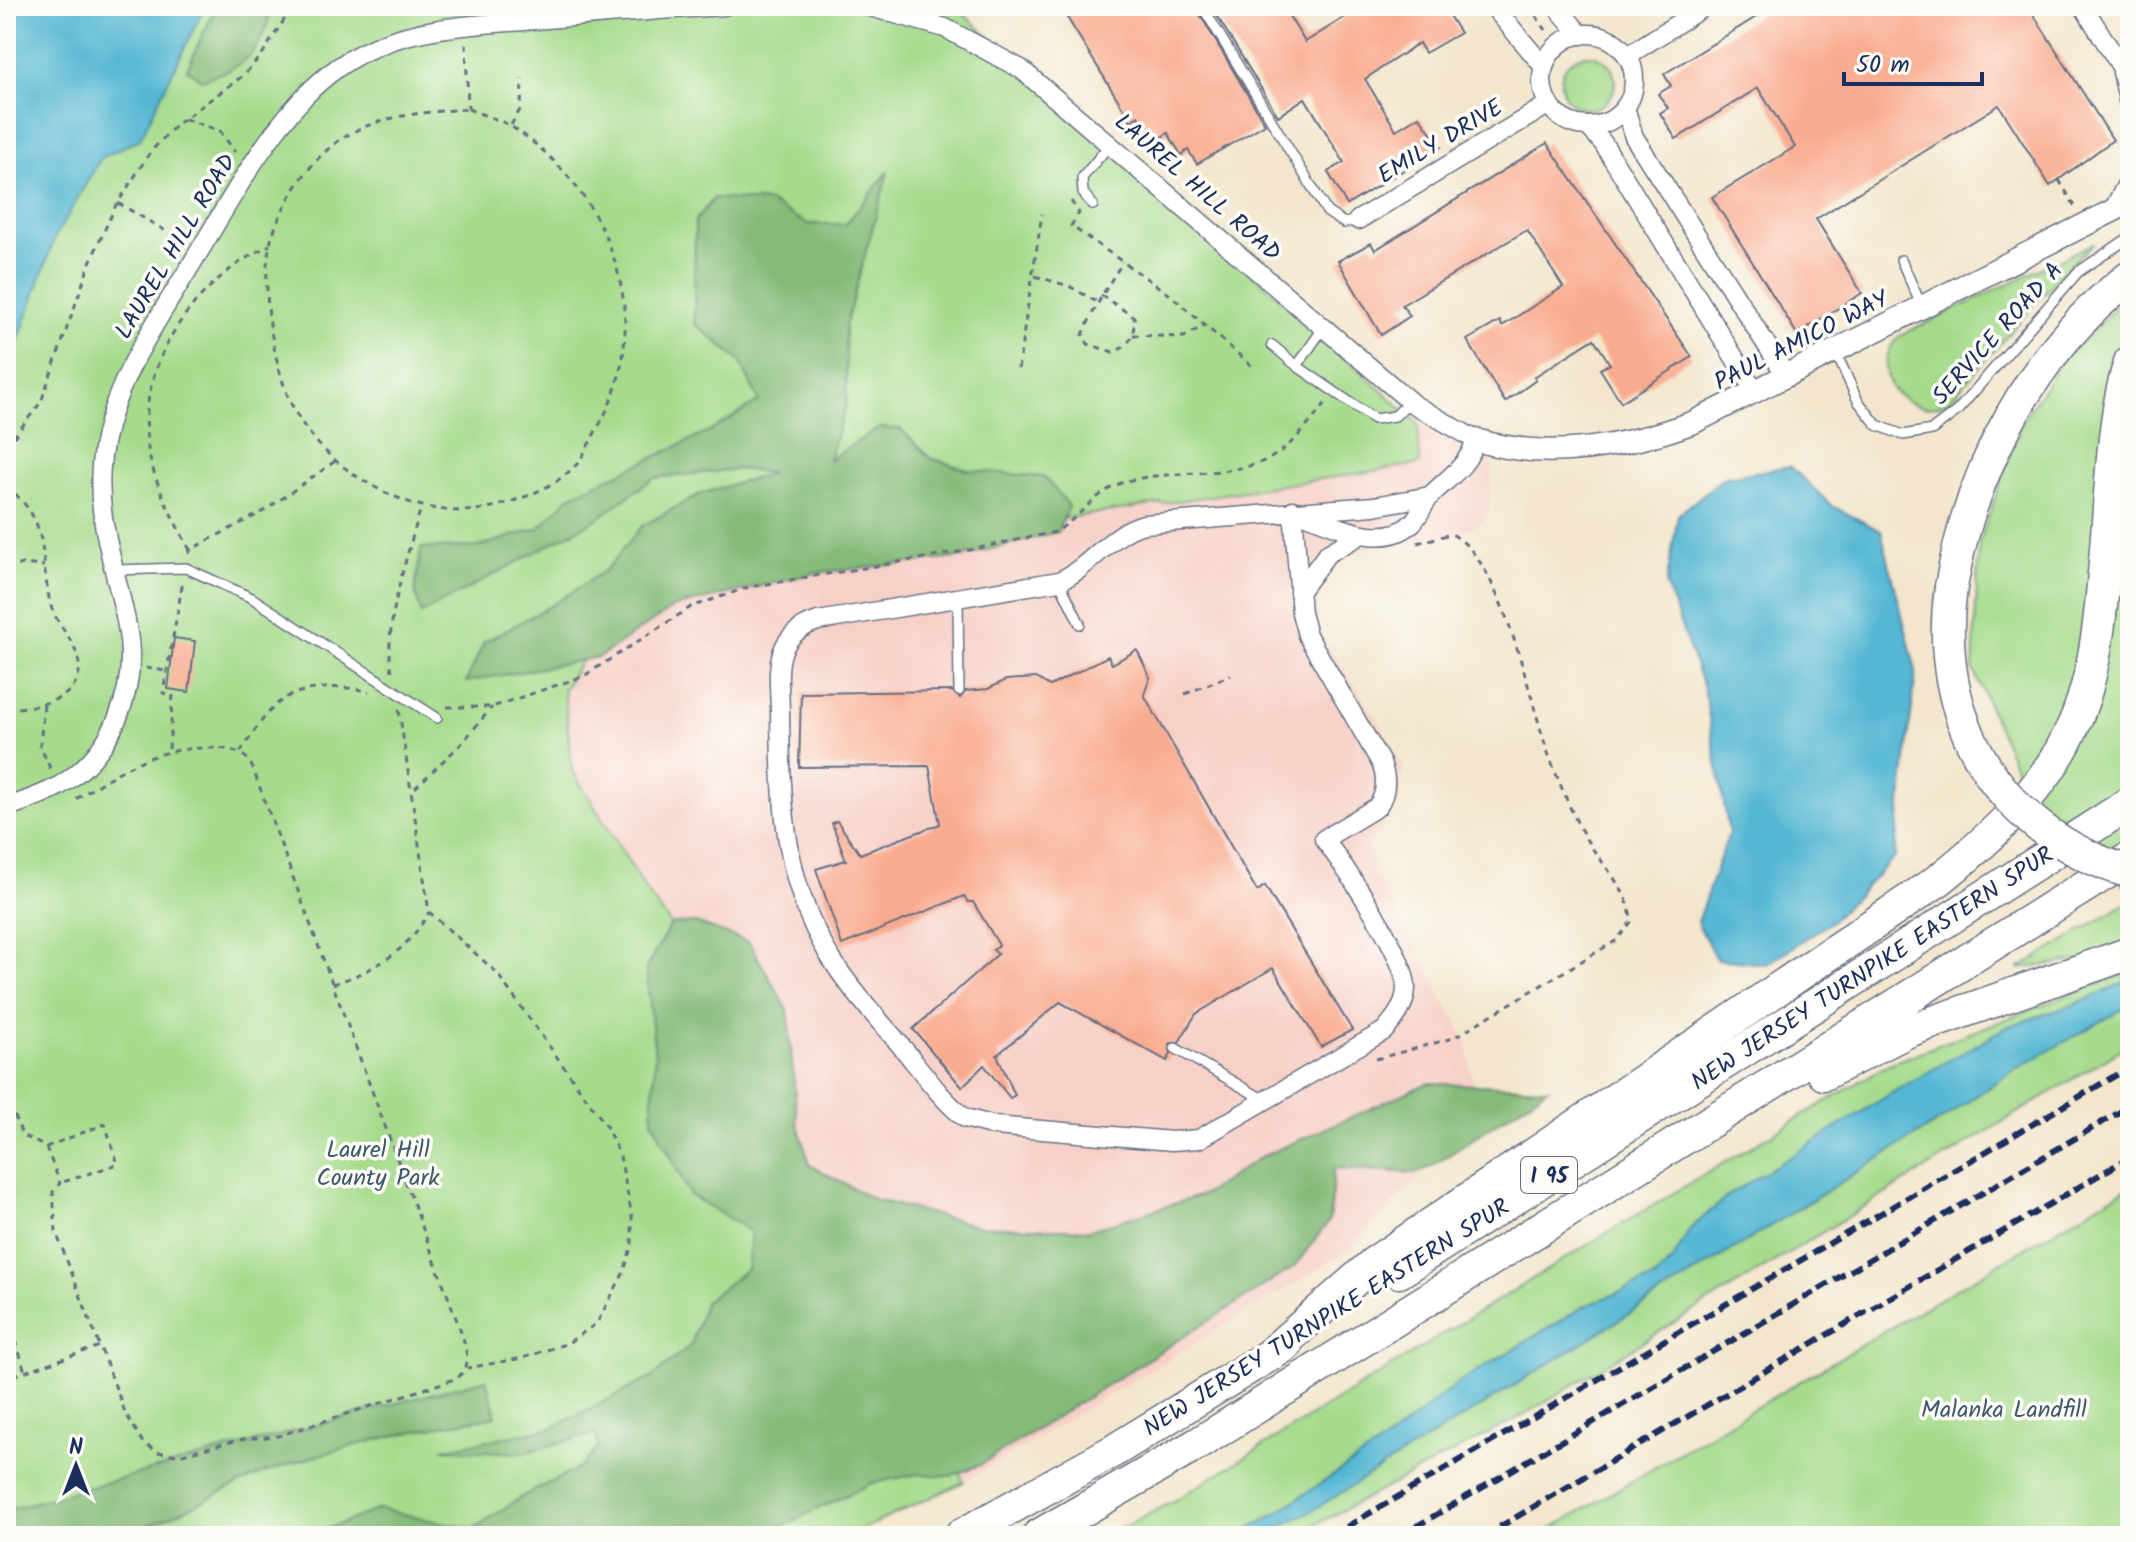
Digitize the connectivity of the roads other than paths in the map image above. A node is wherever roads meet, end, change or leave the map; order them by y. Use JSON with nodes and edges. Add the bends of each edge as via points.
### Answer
{"nodes":[{"id":1,"x":725,"y":6,"type":"edge"},
{"id":2,"x":867,"y":6,"type":"edge"},
{"id":3,"x":1202,"y":6,"type":"edge"},
{"id":4,"x":1493,"y":6,"type":"edge"},
{"id":5,"x":1705,"y":6,"type":"edge"},
{"id":6,"x":2083,"y":6,"type":"edge"},
{"id":7,"x":1556,"y":12,"type":"edge"},
{"id":8,"x":1581,"y":35,"type":"junction"},
{"id":9,"x":1627,"y":56,"type":"junction"},
{"id":10,"x":1544,"y":67,"type":"junction"},
{"id":11,"x":2125,"y":74,"type":"edge"},
{"id":12,"x":1549,"y":104,"type":"junction"},
{"id":13,"x":1625,"y":107,"type":"junction"},
{"id":14,"x":2130,"y":109,"type":"edge"},
{"id":15,"x":1588,"y":126,"type":"junction"},
{"id":16,"x":1111,"y":143,"type":"junction"},
{"id":17,"x":2130,"y":178,"type":"edge"},
{"id":18,"x":1093,"y":205,"type":"dead end"},
{"id":19,"x":2121,"y":207,"type":"edge"},
{"id":20,"x":1358,"y":220,"type":"joint"},
{"id":21,"x":2130,"y":237,"type":"edge"},
{"id":22,"x":1901,"y":260,"type":"dead end"},
{"id":23,"x":2130,"y":277,"type":"edge"},
{"id":24,"x":1922,"y":307,"type":"junction"},
{"id":25,"x":1324,"y":327,"type":"junction"},
{"id":26,"x":1272,"y":345,"type":"dead end"},
{"id":27,"x":1836,"y":351,"type":"junction"},
{"id":28,"x":2130,"y":362,"type":"edge"},
{"id":29,"x":1297,"y":366,"type":"junction"},
{"id":30,"x":1787,"y":377,"type":"junction"},
{"id":31,"x":1756,"y":393,"type":"junction"},
{"id":32,"x":1410,"y":401,"type":"junction"},
{"id":33,"x":1476,"y":440,"type":"junction"},
{"id":34,"x":1430,"y":496,"type":"junction"},
{"id":35,"x":1293,"y":510,"type":"junction"},
{"id":36,"x":1362,"y":534,"type":"junction"},
{"id":37,"x":113,"y":570,"type":"junction"},
{"id":38,"x":1059,"y":581,"type":"junction"},
{"id":39,"x":1299,"y":592,"type":"junction"},
{"id":40,"x":958,"y":598,"type":"junction"},
{"id":41,"x":1080,"y":624,"type":"dead end"},
{"id":42,"x":959,"y":691,"type":"dead end"},
{"id":43,"x":437,"y":718,"type":"dead end"},
{"id":44,"x":2130,"y":803,"type":"edge"},
{"id":45,"x":6,"y":808,"type":"edge"},
{"id":46,"x":1349,"y":824,"type":"junction"},
{"id":47,"x":2130,"y":858,"type":"edge"},
{"id":48,"x":1345,"y":867,"type":"junction"},
{"id":49,"x":2130,"y":872,"type":"edge"},
{"id":50,"x":2130,"y":953,"type":"edge"},
{"id":51,"x":1175,"y":1048,"type":"dead end"},
{"id":52,"x":1266,"y":1101,"type":"junction"},
{"id":53,"x":1622,"y":1177,"type":"junction"},
{"id":54,"x":1268,"y":1356,"type":"junction"},
{"id":55,"x":960,"y":1536,"type":"edge"},
{"id":56,"x":1038,"y":1536,"type":"edge"}],
"edges":[{"from":1,"to":37,"type":"street","name":"LAUREL HILL ROAD","via":[[466,26],[400,37],[349,60],[306,94],[254,161],[134,359],[110,417],[99,500]]},
{"from":2,"to":16,"type":"street","name":"LAUREL HILL ROAD","via":[[945,28],[997,53]]},
{"from":3,"to":20,"type":"lane","via":[[1327,212],[1344,223]]},
{"from":4,"to":10,"type":"street"},
{"from":5,"to":9,"type":"street"},
{"from":6,"to":11,"type":"street"},
{"from":7,"to":8,"type":"street"},
{"from":8,"to":9,"type":"street","via":[[1606,38]]},
{"from":8,"to":10,"type":"street","via":[[1560,44]]},
{"from":9,"to":13,"type":"street","via":[[1633,80]]},
{"from":10,"to":12,"type":"street"},
{"from":11,"to":14,"type":"street"},
{"from":12,"to":15,"type":"street","via":[[1562,118]]},
{"from":12,"to":20,"type":"street","name":"EMILY DRIVE"},
{"from":13,"to":15,"type":"street","via":[[1609,120]]},
{"from":13,"to":30,"type":"street","via":[[1634,137]]},
{"from":15,"to":31,"type":"street"},
{"from":16,"to":18,"type":"lane","via":[[1082,178],[1083,193]]},
{"from":16,"to":25,"type":"street","name":"LAUREL HILL ROAD"},
{"from":17,"to":19,"type":"street"},
{"from":19,"to":24,"type":"street","name":"PAUL AMICO WAY"},
{"from":21,"to":27,"type":"lane","name":"SERVICE ROAD A","via":[[2078,272],[1957,411],[1932,430],[1903,435],[1877,425],[1858,401]]},
{"from":22,"to":24,"type":"lane"},
{"from":23,"to":49,"type":"highway","bridge":true,"via":[[2067,338],[2014,411],[1970,508],[1951,587],[1946,638],[1963,723],[1985,767],[2014,805],[2091,858]]},
{"from":24,"to":27,"type":"street","name":"PAUL AMICO WAY"},
{"from":25,"to":29,"type":"lane"},
{"from":25,"to":32,"type":"street","name":"LAUREL HILL ROAD"},
{"from":26,"to":29,"type":"lane"},
{"from":27,"to":30,"type":"street","name":"PAUL AMICO WAY"},
{"from":28,"to":54,"type":"highway","via":[[2115,436],[2091,679],[2069,739],[2032,794],[1940,879],[1374,1263]]},
{"from":29,"to":32,"type":"lane","via":[[1364,416],[1383,421]]},
{"from":30,"to":31,"type":"street","name":"PAUL AMICO WAY"},
{"from":31,"to":33,"type":"street","name":"PAUL AMICO WAY","via":[[1694,422],[1612,445],[1528,451]]},
{"from":32,"to":33,"type":"street","name":"LAUREL HILL ROAD"},
{"from":33,"to":34,"type":"street","via":[[1465,465]]},
{"from":34,"to":35,"type":"street","via":[[1392,504]]},
{"from":34,"to":36,"type":"street","via":[[1407,527]]},
{"from":35,"to":36,"type":"street"},
{"from":35,"to":38,"type":"street","via":[[1133,527],[1084,568]]},
{"from":35,"to":39,"type":"street"},
{"from":36,"to":39,"type":"street","via":[[1327,554]]},
{"from":37,"to":43,"type":"lane","via":[[186,568],[252,598],[341,654],[397,698],[418,704]]},
{"from":37,"to":45,"type":"street","name":"LAUREL HILL ROAD","via":[[129,647],[125,701],[100,749],[60,785]]},
{"from":38,"to":40,"type":"street"},
{"from":38,"to":41,"type":"lane"},
{"from":39,"to":46,"type":"street","via":[[1312,646],[1384,772],[1382,800]]},
{"from":40,"to":42,"type":"lane"},
{"from":40,"to":52,"type":"street","via":[[818,621],[798,629],[785,643],[780,674],[783,828],[793,869],[827,951],[850,986],[956,1111],[973,1122],[1185,1141],[1210,1134]]},
{"from":44,"to":54,"type":"highway","name":"NEW JERSEY TURNPIKE EASTERN SPUR","number":"I 95"},
{"from":46,"to":48,"type":"street"},
{"from":46,"to":48,"type":"street","via":[[1324,839]]},
{"from":47,"to":53,"type":"highway","name":"NEW JERSEY TURNPIKE EASTERN SPUR","number":"I 95"},
{"from":48,"to":52,"type":"street","via":[[1406,979],[1399,1013],[1384,1031]]},
{"from":50,"to":53,"type":"highway","via":[[1908,1031],[1835,1067],[1744,1125]]},
{"from":51,"to":52,"type":"lane"},
{"from":53,"to":56,"type":"highway","name":"NEW JERSEY TURNPIKE EASTERN SPUR","number":"I 95","via":[[1196,1445]]},
{"from":54,"to":55,"type":"highway","name":"NEW JERSEY TURNPIKE EASTERN SPUR","number":"I 95"}]}
